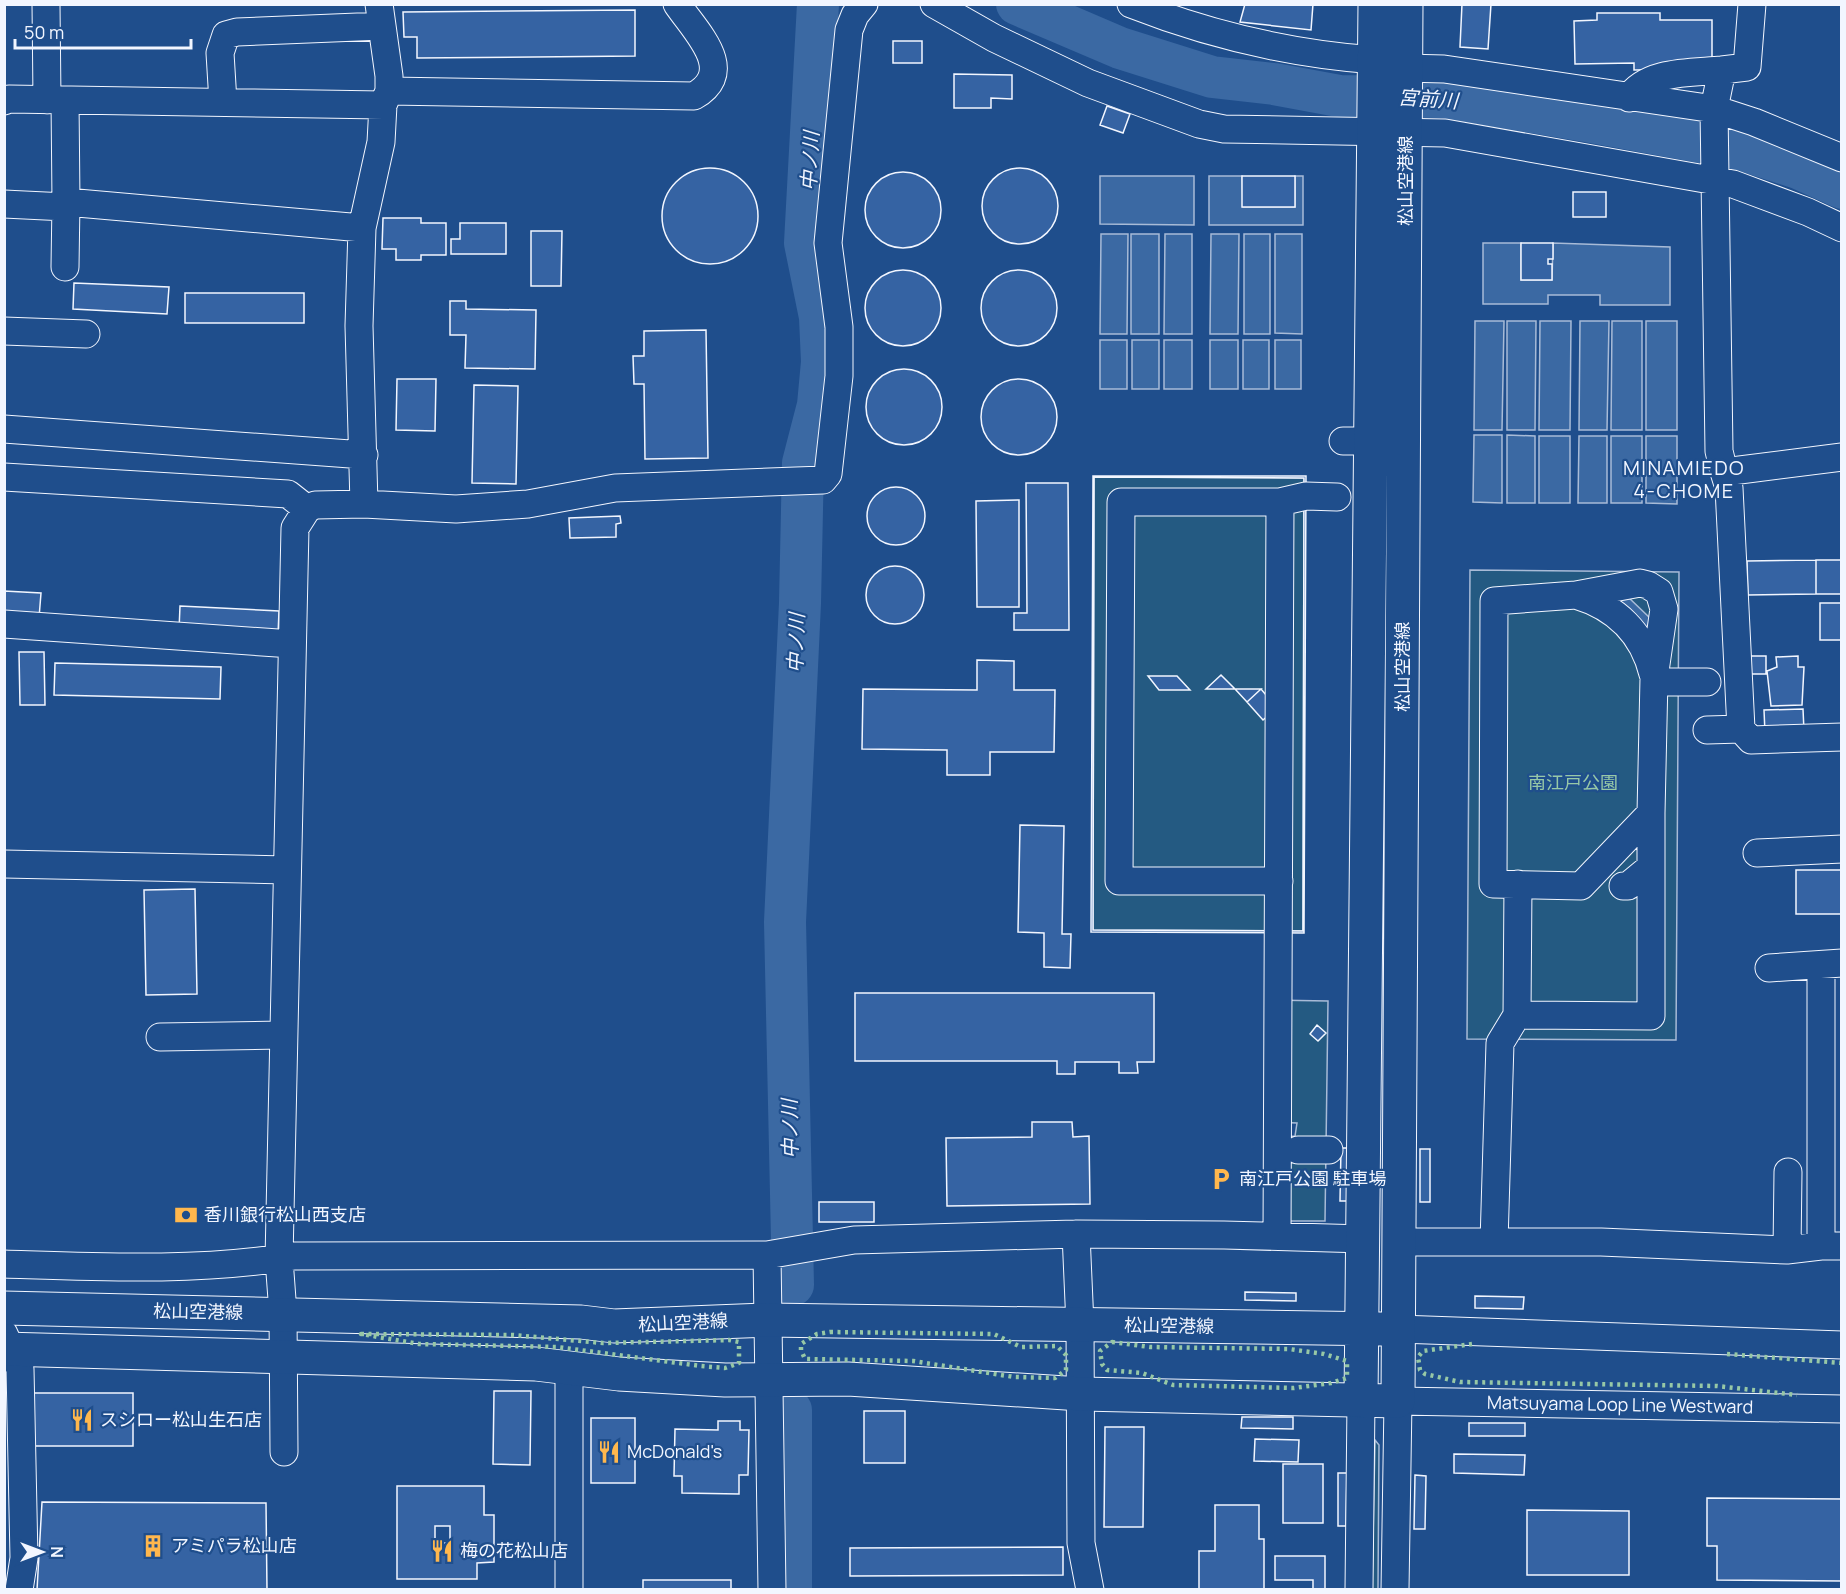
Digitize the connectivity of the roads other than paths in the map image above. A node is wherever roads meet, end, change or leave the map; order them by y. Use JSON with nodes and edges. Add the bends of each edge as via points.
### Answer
{"nodes":[{"id":1,"x":46,"y":4,"type":"edge"},
{"id":2,"x":677,"y":4,"type":"edge"},
{"id":3,"x":864,"y":4,"type":"edge"},
{"id":4,"x":1131,"y":4,"type":"edge"},
{"id":5,"x":1375,"y":4,"type":"edge"},
{"id":6,"x":1406,"y":4,"type":"edge"},
{"id":7,"x":1752,"y":4,"type":"edge"},
{"id":8,"x":940,"y":6,"type":"edge"},
{"id":9,"x":380,"y":15,"type":"edge"},
{"id":10,"x":1390,"y":68,"type":"junction"},
{"id":11,"x":1722,"y":70,"type":"junction"},
{"id":12,"x":386,"y":98,"type":"junction"},
{"id":13,"x":1629,"y":98,"type":"junction"},
{"id":14,"x":56,"y":100,"type":"junction"},
{"id":15,"x":4,"y":101,"type":"edge"},
{"id":16,"x":223,"y":102,"type":"junction"},
{"id":17,"x":1714,"y":115,"type":"junction"},
{"id":18,"x":1390,"y":124,"type":"junction"},
{"id":19,"x":1842,"y":158,"type":"edge"},
{"id":20,"x":1714,"y":173,"type":"junction"},
{"id":21,"x":4,"y":204,"type":"edge"},
{"id":22,"x":66,"y":205,"type":"junction"},
{"id":23,"x":362,"y":228,"type":"junction"},
{"id":24,"x":1842,"y":228,"type":"edge"},
{"id":25,"x":65,"y":267,"type":"dead end"},
{"id":26,"x":4,"y":330,"type":"edge"},
{"id":27,"x":86,"y":334,"type":"dead end"},
{"id":28,"x":4,"y":429,"type":"edge"},
{"id":29,"x":364,"y":455,"type":"junction"},
{"id":30,"x":1842,"y":457,"type":"edge"},
{"id":31,"x":1724,"y":472,"type":"junction"},
{"id":32,"x":4,"y":477,"type":"edge"},
{"id":33,"x":1337,"y":497,"type":"dead end"},
{"id":34,"x":1280,"y":502,"type":"junction"},
{"id":35,"x":364,"y":504,"type":"junction"},
{"id":36,"x":307,"y":509,"type":"junction"},
{"id":37,"x":1576,"y":595,"type":"junction"},
{"id":38,"x":4,"y":624,"type":"edge"},
{"id":39,"x":292,"y":644,"type":"junction"},
{"id":40,"x":1663,"y":681,"type":"junction"},
{"id":41,"x":1707,"y":682,"type":"dead end"},
{"id":42,"x":1741,"y":729,"type":"junction"},
{"id":43,"x":1707,"y":730,"type":"dead end"},
{"id":44,"x":1842,"y":737,"type":"edge"},
{"id":45,"x":1651,"y":813,"type":"junction"},
{"id":46,"x":1842,"y":849,"type":"edge"},
{"id":47,"x":1757,"y":853,"type":"dead end"},
{"id":48,"x":4,"y":864,"type":"edge"},
{"id":49,"x":1651,"y":867,"type":"junction"},
{"id":50,"x":287,"y":870,"type":"junction"},
{"id":51,"x":1279,"y":881,"type":"junction"},
{"id":52,"x":1518,"y":884,"type":"junction"},
{"id":53,"x":1607,"y":886,"type":"junction"},
{"id":54,"x":1651,"y":908,"type":"junction"},
{"id":55,"x":1831,"y":964,"type":"edge"},
{"id":56,"x":1769,"y":968,"type":"dead end"},
{"id":57,"x":1517,"y":1015,"type":"junction"},
{"id":58,"x":282,"y":1035,"type":"junction"},
{"id":59,"x":160,"y":1037,"type":"dead end"},
{"id":60,"x":1285,"y":1150,"type":"junction"},
{"id":61,"x":1329,"y":1150,"type":"dead end"},
{"id":62,"x":1788,"y":1172,"type":"dead end"},
{"id":63,"x":1277,"y":1229,"type":"junction"},
{"id":64,"x":1076,"y":1234,"type":"junction"},
{"id":65,"x":1494,"y":1235,"type":"junction"},
{"id":66,"x":1364,"y":1239,"type":"junction"},
{"id":67,"x":1400,"y":1242,"type":"junction"},
{"id":68,"x":1831,"y":1246,"type":"edge"},
{"id":69,"x":1787,"y":1250,"type":"junction"},
{"id":70,"x":784,"y":1252,"type":"junction"},
{"id":71,"x":279,"y":1258,"type":"junction"},
{"id":72,"x":4,"y":1264,"type":"edge"},
{"id":73,"x":4,"y":1308,"type":"edge"},
{"id":74,"x":283,"y":1313,"type":"junction"},
{"id":75,"x":767,"y":1320,"type":"junction"},
{"id":76,"x":1080,"y":1325,"type":"junction"},
{"id":77,"x":1362,"y":1328,"type":"junction"},
{"id":78,"x":1399,"y":1329,"type":"junction"},
{"id":79,"x":7,"y":1344,"type":"edge"},
{"id":80,"x":1842,"y":1345,"type":"edge"},
{"id":81,"x":284,"y":1356,"type":"junction"},
{"id":82,"x":569,"y":1367,"type":"junction"},
{"id":83,"x":769,"y":1378,"type":"junction"},
{"id":84,"x":1081,"y":1394,"type":"junction"},
{"id":85,"x":1361,"y":1401,"type":"junction"},
{"id":86,"x":1398,"y":1401,"type":"junction"},
{"id":87,"x":1842,"y":1409,"type":"edge"},
{"id":88,"x":284,"y":1452,"type":"dead end"},
{"id":89,"x":19,"y":1590,"type":"edge"},
{"id":90,"x":569,"y":1590,"type":"edge"},
{"id":91,"x":772,"y":1590,"type":"edge"},
{"id":92,"x":1090,"y":1590,"type":"edge"},
{"id":93,"x":1359,"y":1590,"type":"edge"},
{"id":94,"x":1395,"y":1590,"type":"edge"}],
"edges":[{"from":1,"to":14,"type":"street"},
{"from":2,"to":12,"type":"street","via":[[713,56],[715,66],[711,80],[694,96]]},
{"from":3,"to":35,"type":"street","via":[[849,30],[828,243],[839,327],[839,376],[828,474],[821,488],[615,479],[550,510]]},
{"from":4,"to":10,"type":"street","via":[[1283,50]]},
{"from":5,"to":10,"type":"main road","name":"松山空港線"},
{"from":6,"to":10,"type":"main road","name":"松山空港線"},
{"from":7,"to":11,"type":"street","via":[[1747,67]]},
{"from":8,"to":18,"type":"street","via":[[994,38],[1088,82],[1199,124],[1224,129]]},
{"from":9,"to":12,"type":"street","via":[[390,76]]},
{"from":9,"to":16,"type":"street","via":[[226,35],[220,53]]},
{"from":10,"to":13,"type":"street","via":[[1444,69]]},
{"from":10,"to":18,"type":"main road","name":"松山空港線"},
{"from":11,"to":13,"type":"street","via":[[1653,79],[1635,88]]},
{"from":11,"to":17,"type":"street"},
{"from":12,"to":16,"type":"street"},
{"from":12,"to":23,"type":"street","via":[[381,142]]},
{"from":13,"to":17,"type":"street"},
{"from":14,"to":15,"type":"street"},
{"from":14,"to":16,"type":"street"},
{"from":14,"to":22,"type":"street"},
{"from":17,"to":19,"type":"street","via":[[1754,122]]},
{"from":17,"to":20,"type":"street"},
{"from":18,"to":20,"type":"street"},
{"from":18,"to":66,"type":"main road","name":"松山空港線","via":[[1358,441]]},
{"from":18,"to":67,"type":"main road","name":"松山空港線"},
{"from":20,"to":24,"type":"street"},
{"from":20,"to":31,"type":"street","via":[[1719,451]]},
{"from":21,"to":22,"type":"street"},
{"from":22,"to":23,"type":"street"},
{"from":22,"to":25,"type":"street"},
{"from":23,"to":29,"type":"street","via":[[359,326]]},
{"from":26,"to":27,"type":"street"},
{"from":28,"to":29,"type":"street"},
{"from":29,"to":35,"type":"street"},
{"from":30,"to":31,"type":"street"},
{"from":31,"to":42,"type":"street","via":[[1729,488]]},
{"from":32,"to":36,"type":"street","via":[[288,494]]},
{"from":33,"to":34,"type":"street","via":[[1306,496]]},
{"from":34,"to":51,"type":"street"},
{"from":34,"to":51,"type":"street","via":[[1120,502],[1119,869],[1119,881]]},
{"from":35,"to":36,"type":"street","via":[[326,504]]},
{"from":36,"to":39,"type":"street","via":[[295,528]]},
{"from":37,"to":40,"type":"street","via":[[1607,608],[1634,631]]},
{"from":37,"to":40,"type":"street","via":[[1636,583],[1656,589],[1664,609]]},
{"from":37,"to":52,"type":"street","via":[[1494,601],[1494,884]]},
{"from":38,"to":39,"type":"street"},
{"from":39,"to":50,"type":"street"},
{"from":40,"to":41,"type":"street"},
{"from":40,"to":45,"type":"street"},
{"from":42,"to":43,"type":"street"},
{"from":42,"to":44,"type":"street","via":[[1750,740]]},
{"from":45,"to":49,"type":"street"},
{"from":45,"to":53,"type":"street"},
{"from":46,"to":47,"type":"street"},
{"from":48,"to":50,"type":"street"},
{"from":49,"to":53,"type":"street"},
{"from":49,"to":54,"type":"street"},
{"from":50,"to":58,"type":"street"},
{"from":51,"to":60,"type":"street"},
{"from":52,"to":53,"type":"street"},
{"from":52,"to":57,"type":"street"},
{"from":53,"to":54,"type":"street"},
{"from":54,"to":57,"type":"street","via":[[1651,1016]]},
{"from":55,"to":56,"type":"street"},
{"from":55,"to":68,"type":"street"},
{"from":57,"to":65,"type":"street","via":[[1500,1043],[1489,1152]]},
{"from":58,"to":59,"type":"street"},
{"from":58,"to":71,"type":"street"},
{"from":60,"to":61,"type":"street"},
{"from":60,"to":63,"type":"street"},
{"from":62,"to":69,"type":"street"},
{"from":63,"to":64,"type":"street"},
{"from":63,"to":66,"type":"street"},
{"from":64,"to":70,"type":"street","via":[[854,1240]]},
{"from":64,"to":76,"type":"street"},
{"from":65,"to":67,"type":"street"},
{"from":65,"to":69,"type":"street"},
{"from":66,"to":77,"type":"main road","name":"松山空港線"},
{"from":67,"to":78,"type":"main road","name":"松山空港線"},
{"from":68,"to":69,"type":"street"},
{"from":70,"to":71,"type":"street"},
{"from":70,"to":75,"type":"street"},
{"from":71,"to":72,"type":"street","via":[[135,1268]]},
{"from":71,"to":74,"type":"street"},
{"from":73,"to":74,"type":"main road","name":"松山空港線"},
{"from":74,"to":75,"type":"main road","name":"松山空港線","via":[[614,1326]]},
{"from":74,"to":81,"type":"street"},
{"from":75,"to":76,"type":"main road","name":"松山空港線"},
{"from":75,"to":83,"type":"street"},
{"from":76,"to":77,"type":"main road","name":"松山空港線"},
{"from":76,"to":84,"type":"street"},
{"from":77,"to":78,"type":"main road","name":"松山空港線"},
{"from":77,"to":85,"type":"main road","name":"松山空港線"},
{"from":78,"to":80,"type":"street"},
{"from":78,"to":86,"type":"main road","name":"松山空港線"},
{"from":79,"to":81,"type":"main road"},
{"from":79,"to":89,"type":"street","via":[[20,1369],[24,1558]]},
{"from":81,"to":82,"type":"main road"},
{"from":81,"to":88,"type":"street"},
{"from":82,"to":83,"type":"main road","via":[[725,1380]]},
{"from":82,"to":90,"type":"street"},
{"from":83,"to":84,"type":"main road","via":[[848,1379]]},
{"from":83,"to":91,"type":"street"},
{"from":84,"to":85,"type":"main road"},
{"from":84,"to":92,"type":"street","via":[[1081,1544]]},
{"from":85,"to":86,"type":"main road"},
{"from":85,"to":93,"type":"street"},
{"from":86,"to":87,"type":"street","name":"Matsuyama Loop Line Westward"},
{"from":86,"to":94,"type":"street"}]}
